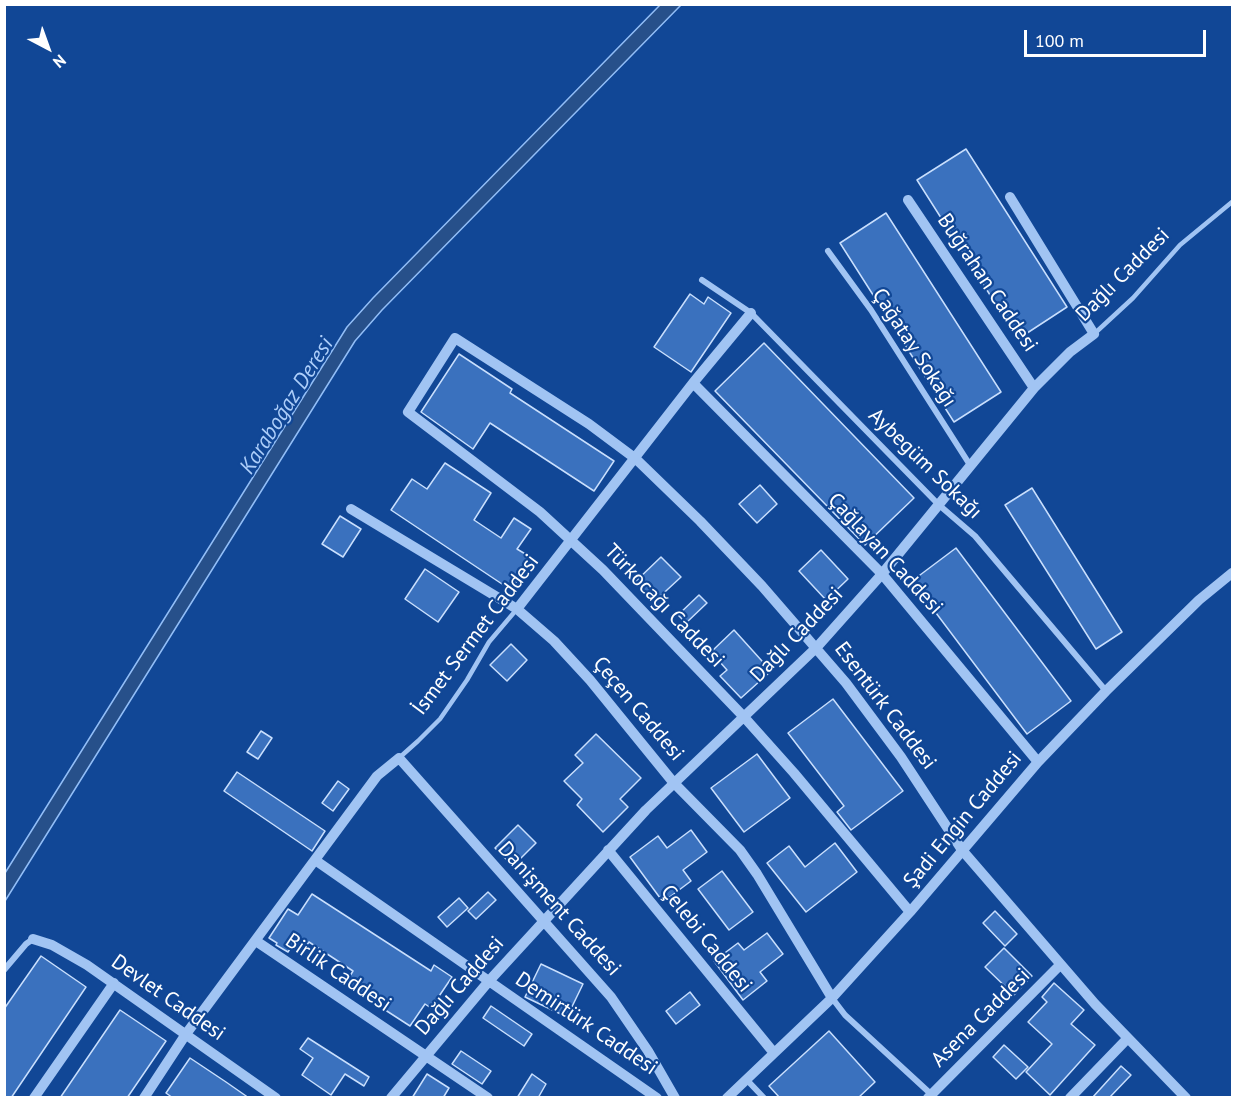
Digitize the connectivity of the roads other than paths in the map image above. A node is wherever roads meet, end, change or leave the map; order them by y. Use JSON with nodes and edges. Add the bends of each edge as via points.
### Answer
{"nodes":[{"id":1,"x":1010,"y":197,"type":"dead end"},
{"id":2,"x":908,"y":200,"type":"dead end"},
{"id":3,"x":1233,"y":202,"type":"edge"},
{"id":4,"x":828,"y":251,"type":"dead end"},
{"id":5,"x":702,"y":280,"type":"dead end"},
{"id":6,"x":751,"y":313,"type":"junction"},
{"id":7,"x":1094,"y":334,"type":"junction"},
{"id":8,"x":693,"y":383,"type":"junction"},
{"id":9,"x":1034,"y":388,"type":"junction"},
{"id":10,"x":408,"y":411,"type":"joint"},
{"id":11,"x":636,"y":459,"type":"junction"},
{"id":12,"x":970,"y":465,"type":"junction"},
{"id":13,"x":939,"y":505,"type":"junction"},
{"id":14,"x":351,"y":509,"type":"dead end"},
{"id":15,"x":572,"y":540,"type":"junction"},
{"id":16,"x":1233,"y":573,"type":"edge"},
{"id":17,"x":882,"y":574,"type":"junction"},
{"id":18,"x":517,"y":609,"type":"junction"},
{"id":19,"x":817,"y":647,"type":"junction"},
{"id":20,"x":1106,"y":691,"type":"junction"},
{"id":21,"x":744,"y":717,"type":"junction"},
{"id":22,"x":399,"y":758,"type":"junction"},
{"id":23,"x":1038,"y":762,"type":"junction"},
{"id":24,"x":673,"y":782,"type":"junction"},
{"id":25,"x":608,"y":850,"type":"junction"},
{"id":26,"x":962,"y":850,"type":"junction"},
{"id":27,"x":315,"y":860,"type":"junction"},
{"id":28,"x":910,"y":912,"type":"junction"},
{"id":29,"x":543,"y":921,"type":"junction"},
{"id":30,"x":33,"y":939,"type":"joint"},
{"id":31,"x":255,"y":941,"type":"junction"},
{"id":32,"x":1060,"y":965,"type":"junction"},
{"id":33,"x":4,"y":970,"type":"edge"},
{"id":34,"x":489,"y":981,"type":"junction"},
{"id":35,"x":114,"y":983,"type":"junction"},
{"id":36,"x":832,"y":998,"type":"junction"},
{"id":37,"x":186,"y":1034,"type":"junction"},
{"id":38,"x":1127,"y":1039,"type":"junction"},
{"id":39,"x":774,"y":1053,"type":"junction"},
{"id":40,"x":426,"y":1056,"type":"junction"},
{"id":41,"x":746,"y":1079,"type":"junction"},
{"id":42,"x":269,"y":1096,"type":"edge"},
{"id":43,"x":931,"y":1097,"type":"edge"},
{"id":44,"x":34,"y":1098,"type":"edge"},
{"id":45,"x":144,"y":1098,"type":"edge"},
{"id":46,"x":391,"y":1098,"type":"edge"},
{"id":47,"x":488,"y":1098,"type":"edge"},
{"id":48,"x":657,"y":1098,"type":"edge"},
{"id":49,"x":675,"y":1098,"type":"edge"},
{"id":50,"x":727,"y":1098,"type":"edge"},
{"id":51,"x":764,"y":1098,"type":"edge"},
{"id":52,"x":1070,"y":1098,"type":"edge"},
{"id":53,"x":1186,"y":1098,"type":"edge"}],
"edges":[{"from":1,"to":7,"type":"street"},
{"from":2,"to":9,"type":"street","name":"Buğrahan Caddesi"},
{"from":3,"to":7,"type":"lane","name":"Dağlı Caddesi","via":[[1180,245],[1133,298]]},
{"from":4,"to":12,"type":"street","name":"Çağatay Sokağı","via":[[871,310]]},
{"from":5,"to":6,"type":"street","name":"Aybegüm Sokağı"},
{"from":6,"to":8,"type":"street","name":"İsmet Sermet Caddesi"},
{"from":6,"to":13,"type":"street","name":"Aybegüm Sokağı"},
{"from":7,"to":9,"type":"street","name":"Dağlı Caddesi"},
{"from":8,"to":11,"type":"street","name":"İsmet Sermet Caddesi"},
{"from":8,"to":17,"type":"street","name":"Çağlayan Caddesi"},
{"from":9,"to":12,"type":"street","name":"Dağlı Caddesi"},
{"from":10,"to":11,"type":"street","name":"Esentürk Caddesi","via":[[455,338]]},
{"from":10,"to":15,"type":"street","name":"Türkocağı Caddesi"},
{"from":11,"to":15,"type":"street","name":"İsmet Sermet Caddesi"},
{"from":11,"to":19,"type":"street","name":"Esentürk Caddesi","via":[[700,521]]},
{"from":12,"to":13,"type":"street","name":"Dağlı Caddesi"},
{"from":13,"to":17,"type":"street","name":"Dağlı Caddesi"},
{"from":13,"to":20,"type":"street","name":"Aybegüm Sokağı","via":[[990,552]]},
{"from":14,"to":18,"type":"street","name":"Çeçen Caddesi"},
{"from":15,"to":18,"type":"street","name":"İsmet Sermet Caddesi"},
{"from":15,"to":21,"type":"street","name":"Türkocağı Caddesi"},
{"from":16,"to":20,"type":"street","name":"Şadi Engin Caddesi","via":[[1199,600]]},
{"from":17,"to":19,"type":"street","name":"Dağlı Caddesi"},
{"from":17,"to":23,"type":"street","name":"Çağlayan Caddesi"},
{"from":18,"to":22,"type":"lane","name":"İsmet Sermet Caddesi","via":[[489,642],[440,719]]},
{"from":18,"to":24,"type":"street","name":"Çeçen Caddesi","via":[[590,680]]},
{"from":19,"to":21,"type":"street","name":"Dağlı Caddesi"},
{"from":19,"to":26,"type":"street","name":"Esentürk Caddesi","via":[[901,757]]},
{"from":20,"to":23,"type":"street","name":"Şadi Engin Caddesi"},
{"from":21,"to":24,"type":"street","name":"Dağlı Caddesi"},
{"from":21,"to":28,"type":"street","name":"Türkocağı Caddesi"},
{"from":22,"to":27,"type":"street","name":"İsmet Sermet Caddesi","via":[[377,776]]},
{"from":22,"to":29,"type":"street","name":"Danişment Caddesi"},
{"from":23,"to":26,"type":"street","name":"Şadi Engin Caddesi"},
{"from":24,"to":25,"type":"street","name":"Dağlı Caddesi"},
{"from":24,"to":36,"type":"street","name":"Çeçen Caddesi","via":[[740,850]]},
{"from":25,"to":29,"type":"street","name":"Dağlı Caddesi"},
{"from":25,"to":39,"type":"street","name":"Çelebi Caddesi"},
{"from":26,"to":28,"type":"street","name":"Şadi Engin Caddesi"},
{"from":26,"to":32,"type":"street","name":"Esentürk Caddesi"},
{"from":27,"to":31,"type":"street","name":"İsmet Sermet Caddesi"},
{"from":27,"to":34,"type":"street","name":"Demirtürk Caddesi"},
{"from":28,"to":36,"type":"street","name":"Şadi Engin Caddesi"},
{"from":29,"to":34,"type":"street","name":"Dağlı Caddesi"},
{"from":29,"to":49,"type":"street","name":"Danişment Caddesi","via":[[612,997]]},
{"from":30,"to":33,"type":"street"},
{"from":30,"to":35,"type":"street","name":"Devlet Caddesi","via":[[64,950]]},
{"from":31,"to":37,"type":"street","name":"İsmet Sermet Caddesi"},
{"from":31,"to":40,"type":"street","name":"Birlik Caddesi"},
{"from":32,"to":38,"type":"street","name":"Esentürk Caddesi"},
{"from":32,"to":43,"type":"street","name":"Asena Caddesi"},
{"from":34,"to":40,"type":"street","name":"Dağlı Caddesi"},
{"from":34,"to":48,"type":"street","name":"Demirtürk Caddesi"},
{"from":35,"to":37,"type":"street","name":"Devlet Caddesi"},
{"from":35,"to":44,"type":"street"},
{"from":36,"to":39,"type":"street","name":"Şadi Engin Caddesi"},
{"from":36,"to":43,"type":"street"},
{"from":37,"to":42,"type":"street","name":"Devlet Caddesi"},
{"from":37,"to":45,"type":"street","name":"İsmet Sermet Caddesi"},
{"from":38,"to":52,"type":"street"},
{"from":38,"to":53,"type":"street","name":"Esentürk Caddesi"},
{"from":39,"to":41,"type":"street","name":"Şadi Engin Caddesi"},
{"from":40,"to":46,"type":"street","name":"Dağlı Caddesi"},
{"from":40,"to":47,"type":"street","name":"Birlik Caddesi"},
{"from":41,"to":50,"type":"street","name":"Şadi Engin Caddesi"},
{"from":41,"to":51,"type":"street"}]}
